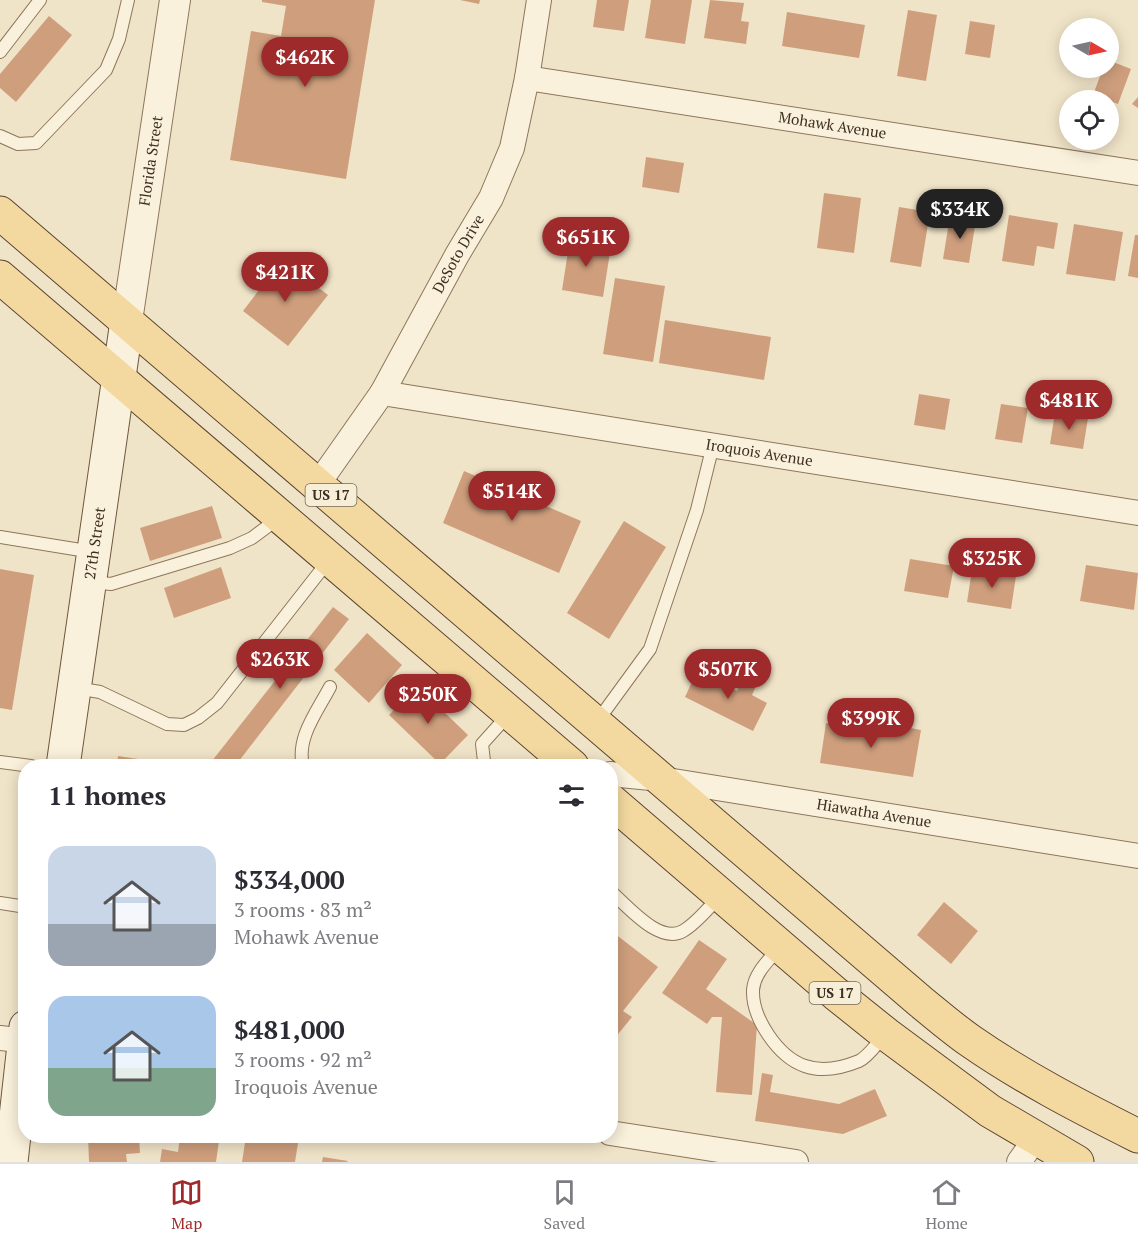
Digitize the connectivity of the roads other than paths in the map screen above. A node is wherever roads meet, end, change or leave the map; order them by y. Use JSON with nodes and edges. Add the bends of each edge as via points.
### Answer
{"nodes":[{"id":1,"x":40,"y":0,"type":"edge"},
{"id":2,"x":128,"y":0,"type":"edge"},
{"id":3,"x":539,"y":0,"type":"edge"},
{"id":4,"x":170,"y":1,"type":"edge"},
{"id":5,"x":0,"y":52,"type":"edge"},
{"id":6,"x":527,"y":78,"type":"junction"},
{"id":7,"x":0,"y":136,"type":"edge"},
{"id":8,"x":1138,"y":173,"type":"edge"},
{"id":9,"x":0,"y":213,"type":"edge"},
{"id":10,"x":0,"y":277,"type":"edge"},
{"id":11,"x":127,"y":321,"type":"junction"},
{"id":12,"x":119,"y":379,"type":"junction"},
{"id":13,"x":382,"y":393,"type":"junction"},
{"id":14,"x":713,"y":446,"type":"junction"},
{"id":15,"x":318,"y":484,"type":"junction"},
{"id":16,"x":1138,"y":513,"type":"edge"},
{"id":17,"x":280,"y":517,"type":"junction"},
{"id":18,"x":0,"y":537,"type":"edge"},
{"id":19,"x":329,"y":559,"type":"junction"},
{"id":20,"x":92,"y":567,"type":"junction"},
{"id":21,"x":75,"y":687,"type":"junction"},
{"id":22,"x":330,"y":687,"type":"dead end"},
{"id":23,"x":509,"y":713,"type":"junction"},
{"id":24,"x":596,"y":723,"type":"junction"},
{"id":25,"x":64,"y":759,"type":"edge"},
{"id":26,"x":301,"y":759,"type":"edge"},
{"id":27,"x":482,"y":759,"type":"edge"},
{"id":28,"x":564,"y":759,"type":"edge"},
{"id":29,"x":0,"y":762,"type":"edge"},
{"id":30,"x":18,"y":764,"type":"edge"},
{"id":31,"x":618,"y":775,"type":"edge"},
{"id":32,"x":661,"y":779,"type":"junction"},
{"id":33,"x":618,"y":807,"type":"edge"},
{"id":34,"x":1138,"y":856,"type":"edge"},
{"id":35,"x":721,"y":895,"type":"junction"},
{"id":36,"x":618,"y":898,"type":"edge"},
{"id":37,"x":0,"y":903,"type":"edge"},
{"id":38,"x":18,"y":906,"type":"edge"},
{"id":39,"x":781,"y":946,"type":"junction"},
{"id":40,"x":886,"y":1034,"type":"junction"},
{"id":41,"x":18,"y":1065,"type":"edge"},
{"id":42,"x":618,"y":1135,"type":"edge"},
{"id":43,"x":1138,"y":1136,"type":"edge"},
{"id":44,"x":1027,"y":1150,"type":"edge"},
{"id":45,"x":720,"y":1156,"type":"edge"},
{"id":46,"x":11,"y":1162,"type":"edge"},
{"id":47,"x":796,"y":1162,"type":"edge"},
{"id":48,"x":1077,"y":1162,"type":"edge"}],
"edges":[{"from":1,"to":5,"type":"lane"},
{"from":2,"to":7,"type":"lane","via":[[119,39],[106,70],[36,143],[18,144]]},
{"from":3,"to":6,"type":"street","name":"DeSoto Drive"},
{"from":4,"to":11,"type":"street","name":"Florida Street"},
{"from":6,"to":8,"type":"street","name":"Mohawk Avenue"},
{"from":6,"to":13,"type":"street","name":"DeSoto Drive","via":[[512,148],[491,198]]},
{"from":9,"to":11,"type":"main road","number":"US 17"},
{"from":10,"to":12,"type":"main road"},
{"from":11,"to":12,"type":"main road","name":"27th Street"},
{"from":11,"to":15,"type":"main road","number":"US 17"},
{"from":12,"to":17,"type":"main road"},
{"from":12,"to":20,"type":"main road","name":"27th Street"},
{"from":13,"to":14,"type":"street","name":"Iroquois Avenue"},
{"from":13,"to":15,"type":"street","name":"DeSoto Drive"},
{"from":14,"to":16,"type":"street","name":"Iroquois Avenue"},
{"from":14,"to":24,"type":"lane","via":[[697,510],[650,649]]},
{"from":15,"to":24,"type":"main road","number":"US 17"},
{"from":17,"to":19,"type":"main road"},
{"from":17,"to":20,"type":"lane","via":[[252,538],[230,548],[111,584]]},
{"from":18,"to":20,"type":"lane"},
{"from":19,"to":21,"type":"lane","via":[[217,704],[198,718],[184,725],[167,724],[100,692]]},
{"from":19,"to":23,"type":"main road"},
{"from":20,"to":21,"type":"main road","name":"27th Street"},
{"from":21,"to":25,"type":"main road","name":"27th Street"},
{"from":22,"to":26,"type":"lane","via":[[304,737]]},
{"from":23,"to":27,"type":"lane","via":[[482,744]]},
{"from":23,"to":28,"type":"main road"},
{"from":24,"to":32,"type":"main road","number":"US 17"},
{"from":29,"to":30,"type":"lane"},
{"from":31,"to":32,"type":"street","name":"Hiawatha Avenue"},
{"from":32,"to":34,"type":"street","name":"Hiawatha Avenue"},
{"from":32,"to":43,"type":"main road","number":"US 17","via":[[968,1039],[1055,1093]]},
{"from":33,"to":35,"type":"main road","number":"US 17"},
{"from":35,"to":36,"type":"lane","via":[[682,932],[669,934],[653,929]]},
{"from":35,"to":39,"type":"main road","number":"US 17"},
{"from":37,"to":38,"type":"lane"},
{"from":39,"to":40,"type":"main road","number":"US 17"},
{"from":39,"to":40,"type":"lane","via":[[758,975],[753,989],[756,1010],[766,1033],[781,1051],[804,1066],[825,1070],[862,1059]]},
{"from":40,"to":44,"type":"main road","number":"US 17","via":[[981,1104]]},
{"from":41,"to":46,"type":"main road"},
{"from":42,"to":45,"type":"street"},
{"from":44,"to":48,"type":"main road","number":"US 17"},
{"from":45,"to":47,"type":"street"}]}
